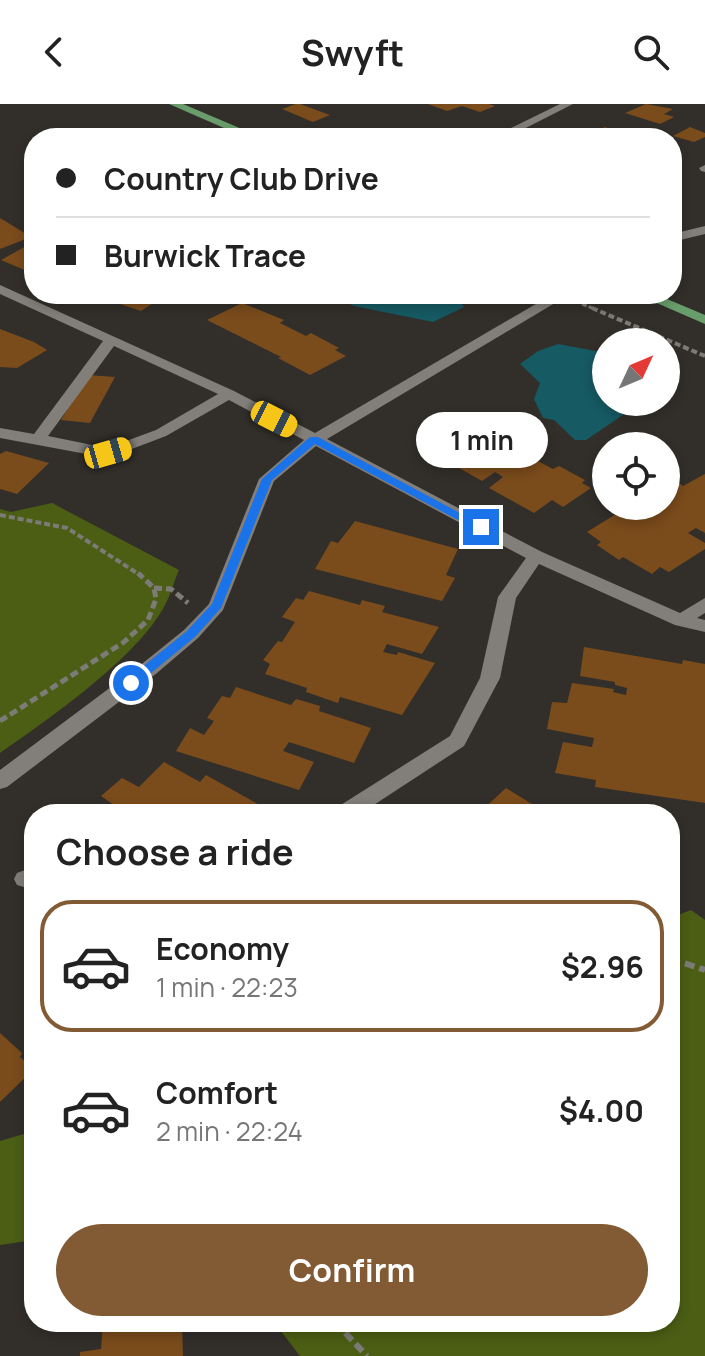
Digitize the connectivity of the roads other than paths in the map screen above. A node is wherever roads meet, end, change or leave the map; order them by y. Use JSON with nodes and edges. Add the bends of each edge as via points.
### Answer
{"nodes":[{"id":1,"x":174,"y":104,"type":"edge"},
{"id":2,"x":568,"y":104,"type":"edge"},
{"id":3,"x":233,"y":128,"type":"edge"},
{"id":4,"x":518,"y":128,"type":"edge"},
{"id":5,"x":705,"y":230,"type":"edge"},
{"id":6,"x":682,"y":236,"type":"edge"},
{"id":7,"x":0,"y":289,"type":"edge"},
{"id":8,"x":24,"y":300,"type":"edge"},
{"id":9,"x":34,"y":304,"type":"edge"},
{"id":10,"x":545,"y":304,"type":"edge"},
{"id":11,"x":667,"y":304,"type":"edge"},
{"id":12,"x":705,"y":320,"type":"edge"},
{"id":13,"x":111,"y":340,"type":"junction"},
{"id":14,"x":229,"y":394,"type":"junction"},
{"id":15,"x":0,"y":433,"type":"edge"},
{"id":16,"x":38,"y":439,"type":"junction"},
{"id":17,"x":314,"y":440,"type":"junction"},
{"id":18,"x":536,"y":556,"type":"junction"},
{"id":19,"x":705,"y":604,"type":"edge"},
{"id":20,"x":681,"y":621,"type":"junction"},
{"id":21,"x":705,"y":626,"type":"edge"},
{"id":22,"x":0,"y":781,"type":"edge"},
{"id":23,"x":359,"y":804,"type":"edge"}],
"edges":[{"from":1,"to":3,"type":"main road"},
{"from":2,"to":4,"type":"street"},
{"from":5,"to":6,"type":"street"},
{"from":7,"to":8,"type":"street"},
{"from":9,"to":13,"type":"street"},
{"from":10,"to":17,"type":"street"},
{"from":11,"to":12,"type":"main road"},
{"from":13,"to":14,"type":"street"},
{"from":13,"to":16,"type":"street"},
{"from":14,"to":16,"type":"street","via":[[161,433],[108,453]]},
{"from":14,"to":17,"type":"street"},
{"from":15,"to":16,"type":"street"},
{"from":17,"to":18,"type":"street"},
{"from":17,"to":22,"type":"street","via":[[267,479],[217,606],[150,668]]},
{"from":18,"to":20,"type":"street"},
{"from":18,"to":23,"type":"street","via":[[507,597],[490,678],[457,741]]},
{"from":19,"to":20,"type":"street"},
{"from":20,"to":21,"type":"street"}]}
